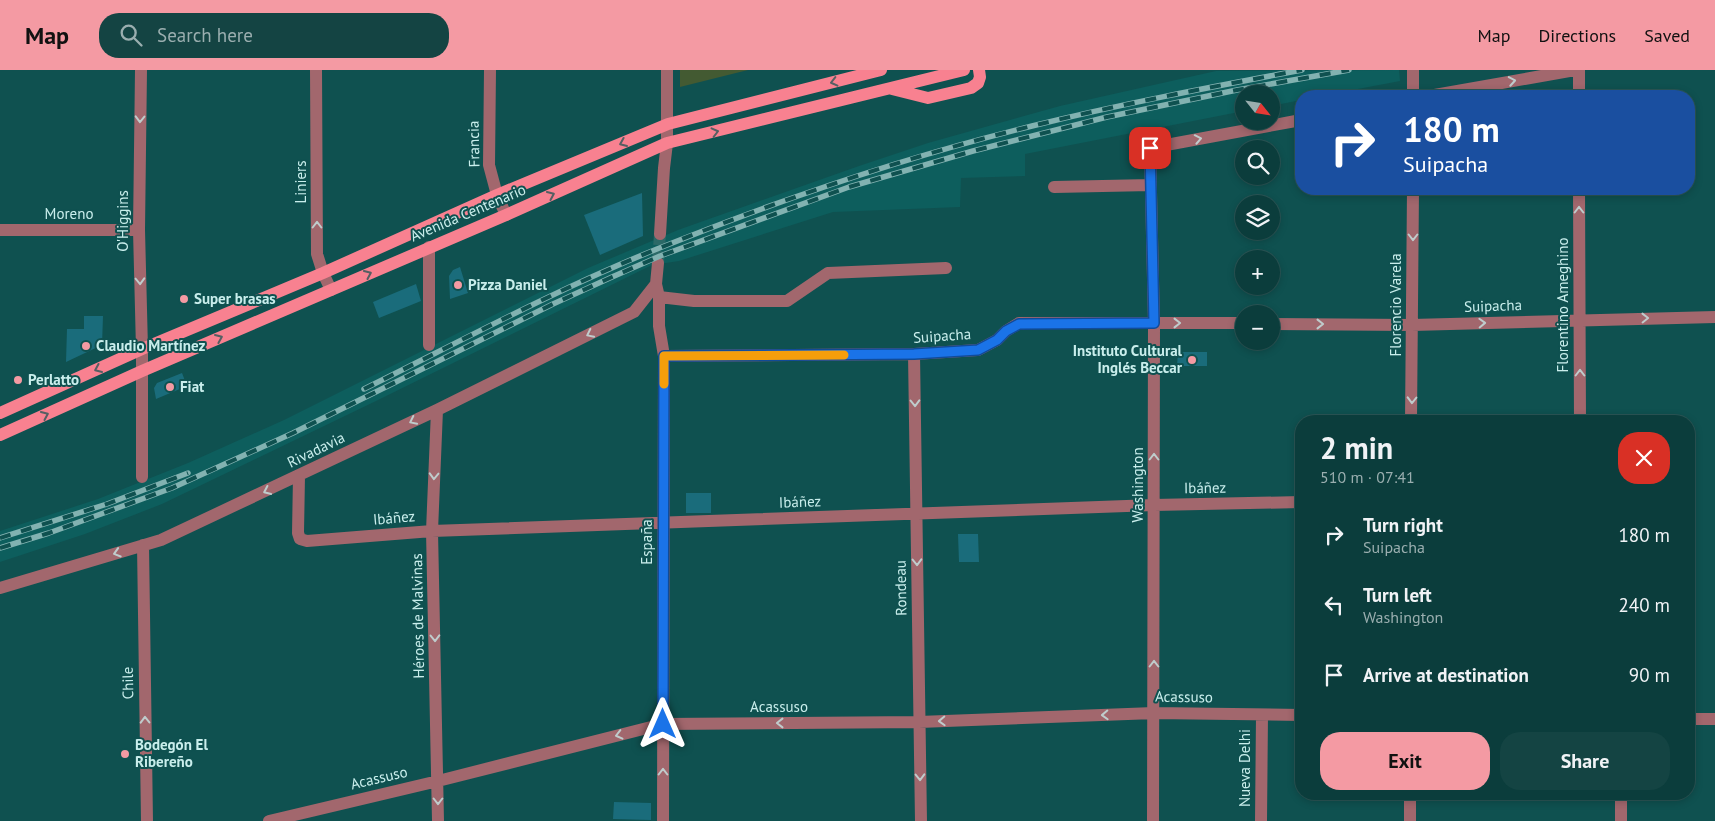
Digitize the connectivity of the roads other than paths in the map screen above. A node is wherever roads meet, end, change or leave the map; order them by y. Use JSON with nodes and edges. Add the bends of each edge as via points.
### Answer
{"nodes":[{"id":1,"x":141,"y":70,"type":"edge"},
{"id":2,"x":316,"y":70,"type":"edge"},
{"id":3,"x":490,"y":70,"type":"edge"},
{"id":4,"x":667,"y":70,"type":"edge"},
{"id":5,"x":881,"y":70,"type":"edge"},
{"id":6,"x":964,"y":70,"type":"edge"},
{"id":7,"x":978,"y":70,"type":"edge"},
{"id":8,"x":1413,"y":70,"type":"edge"},
{"id":9,"x":1577,"y":70,"type":"edge"},
{"id":10,"x":890,"y":88,"type":"junction"},
{"id":11,"x":1414,"y":90,"type":"edge"},
{"id":12,"x":1463,"y":90,"type":"edge"},
{"id":13,"x":1579,"y":90,"type":"edge"},
{"id":14,"x":1295,"y":121,"type":"edge"},
{"id":15,"x":668,"y":124,"type":"junction"},
{"id":16,"x":668,"y":143,"type":"junction"},
{"id":17,"x":1151,"y":185,"type":"junction"},
{"id":18,"x":1054,"y":187,"type":"dead end"},
{"id":19,"x":1413,"y":195,"type":"edge"},
{"id":20,"x":1579,"y":195,"type":"edge"},
{"id":21,"x":497,"y":196,"type":"junction"},
{"id":22,"x":506,"y":215,"type":"junction"},
{"id":23,"x":0,"y":230,"type":"edge"},
{"id":24,"x":139,"y":230,"type":"junction"},
{"id":25,"x":660,"y":234,"type":"tunnel mouth"},
{"id":26,"x":429,"y":247,"type":"junction"},
{"id":27,"x":658,"y":263,"type":"tunnel mouth"},
{"id":28,"x":946,"y":268,"type":"dead end"},
{"id":29,"x":322,"y":273,"type":"junction"},
{"id":30,"x":656,"y":284,"type":"junction"},
{"id":31,"x":331,"y":290,"type":"junction"},
{"id":32,"x":659,"y":298,"type":"junction"},
{"id":33,"x":634,"y":312,"type":"junction"},
{"id":34,"x":1715,"y":317,"type":"edge"},
{"id":35,"x":1580,"y":320,"type":"junction"},
{"id":36,"x":1154,"y":323,"type":"junction"},
{"id":37,"x":1235,"y":324,"type":"edge"},
{"id":38,"x":1280,"y":324,"type":"edge"},
{"id":39,"x":1412,"y":325,"type":"junction"},
{"id":40,"x":659,"y":326,"type":"junction"},
{"id":41,"x":429,"y":345,"type":"dead end"},
{"id":42,"x":142,"y":349,"type":"junction"},
{"id":43,"x":914,"y":354,"type":"junction"},
{"id":44,"x":664,"y":356,"type":"junction"},
{"id":45,"x":142,"y":371,"type":"junction"},
{"id":46,"x":437,"y":410,"type":"junction"},
{"id":47,"x":0,"y":413,"type":"edge"},
{"id":48,"x":1411,"y":415,"type":"edge"},
{"id":49,"x":1580,"y":415,"type":"edge"},
{"id":50,"x":0,"y":435,"type":"edge"},
{"id":51,"x":142,"y":476,"type":"dead end"},
{"id":52,"x":299,"y":476,"type":"junction"},
{"id":53,"x":1295,"y":502,"type":"edge"},
{"id":54,"x":1154,"y":505,"type":"junction"},
{"id":55,"x":916,"y":514,"type":"junction"},
{"id":56,"x":663,"y":522,"type":"junction"},
{"id":57,"x":432,"y":531,"type":"junction"},
{"id":58,"x":143,"y":545,"type":"junction"},
{"id":59,"x":0,"y":588,"type":"edge"},
{"id":60,"x":1154,"y":713,"type":"junction"},
{"id":61,"x":1262,"y":715,"type":"junction"},
{"id":62,"x":1295,"y":715,"type":"edge"},
{"id":63,"x":1695,"y":719,"type":"edge"},
{"id":64,"x":1715,"y":719,"type":"edge"},
{"id":65,"x":919,"y":722,"type":"junction"},
{"id":66,"x":663,"y":724,"type":"junction"},
{"id":67,"x":438,"y":781,"type":"junction"},
{"id":68,"x":1410,"y":800,"type":"edge"},
{"id":69,"x":1621,"y":800,"type":"edge"},
{"id":70,"x":147,"y":821,"type":"edge"},
{"id":71,"x":269,"y":821,"type":"edge"},
{"id":72,"x":438,"y":821,"type":"edge"},
{"id":73,"x":663,"y":821,"type":"edge"},
{"id":74,"x":921,"y":821,"type":"edge"},
{"id":75,"x":1153,"y":821,"type":"edge"},
{"id":76,"x":1261,"y":821,"type":"edge"},
{"id":77,"x":1410,"y":821,"type":"edge"},
{"id":78,"x":1621,"y":821,"type":"edge"}],
"edges":[{"from":1,"to":24,"type":"street","name":"O'Higgins","one_way":true},
{"from":29,"to":2,"type":"street","name":"Liniers","one_way":true,"via":[[317,254]]},
{"from":3,"to":21,"type":"street","name":"Francia","via":[[489,165]]},
{"from":4,"to":15,"type":"street"},
{"from":5,"to":15,"type":"main road","name":"Avenida Centenario","one_way":true},
{"from":6,"to":10,"type":"main road","name":"Avenida Centenario"},
{"from":7,"to":10,"type":"main road","via":[[978,83],[970,88],[928,98]]},
{"from":8,"to":11,"type":"street"},
{"from":12,"to":9,"type":"street","one_way":true},
{"from":9,"to":13,"type":"street"},
{"from":16,"to":10,"type":"main road","name":"Avenida Centenario","one_way":true},
{"from":17,"to":14,"type":"street","name":"Washington","one_way":true,"via":[[1150,148]]},
{"from":15,"to":16,"type":"street"},
{"from":15,"to":21,"type":"main road","name":"Avenida Centenario","one_way":true},
{"from":22,"to":16,"type":"main road","name":"Avenida Centenario","one_way":true},
{"from":16,"to":25,"type":"street"},
{"from":17,"to":18,"type":"street"},
{"from":17,"to":36,"type":"street","name":"Washington"},
{"from":19,"to":39,"type":"street","name":"Florencio Varela","one_way":true},
{"from":35,"to":20,"type":"street","name":"Florentino Ameghino","one_way":true},
{"from":21,"to":22,"type":"street","name":"Francia"},
{"from":21,"to":29,"type":"main road","name":"Avenida Centenario"},
{"from":22,"to":26,"type":"main road","name":"Avenida Centenario"},
{"from":23,"to":24,"type":"street","name":"Moreno"},
{"from":24,"to":42,"type":"street","name":"O'Higgins","one_way":true},
{"from":31,"to":26,"type":"main road","name":"Avenida Centenario","one_way":true},
{"from":26,"to":41,"type":"street"},
{"from":27,"to":30,"type":"street","name":"España"},
{"from":28,"to":32,"type":"street","via":[[828,273],[787,301]]},
{"from":29,"to":31,"type":"street","name":"Liniers"},
{"from":29,"to":42,"type":"main road","name":"Avenida Centenario"},
{"from":30,"to":32,"type":"street","name":"España"},
{"from":30,"to":33,"type":"street","name":"Rivadavia"},
{"from":45,"to":31,"type":"main road","name":"Avenida Centenario","one_way":true},
{"from":32,"to":40,"type":"street","name":"España"},
{"from":33,"to":40,"type":"street","via":[[651,317]]},
{"from":33,"to":46,"type":"street","name":"Rivadavia","one_way":true},
{"from":35,"to":34,"type":"street","name":"Suipacha","one_way":true},
{"from":39,"to":35,"type":"street","name":"Suipacha","one_way":true},
{"from":49,"to":35,"type":"street","name":"Florentino Ameghino","one_way":true},
{"from":36,"to":37,"type":"street","name":"Suipacha","one_way":true},
{"from":36,"to":43,"type":"street","name":"Suipacha","via":[[1019,324],[978,350]]},
{"from":54,"to":36,"type":"street","name":"Washington","one_way":true},
{"from":38,"to":39,"type":"street","name":"Suipacha","one_way":true},
{"from":39,"to":48,"type":"street","name":"Florencio Varela","one_way":true},
{"from":40,"to":44,"type":"street","name":"España"},
{"from":42,"to":45,"type":"street","name":"O'Higgins"},
{"from":42,"to":47,"type":"main road","name":"Avenida Centenario","one_way":true},
{"from":43,"to":44,"type":"street","name":"Suipacha"},
{"from":43,"to":55,"type":"street","name":"Rondeau","one_way":true},
{"from":44,"to":56,"type":"street","name":"España"},
{"from":50,"to":45,"type":"main road","name":"Avenida Centenario","one_way":true},
{"from":45,"to":51,"type":"street"},
{"from":46,"to":52,"type":"street","name":"Rivadavia","one_way":true},
{"from":46,"to":57,"type":"street","name":"Héroes de Malvinas","one_way":true},
{"from":52,"to":57,"type":"street","name":"Ibáñez","via":[[298,533],[307,541]]},
{"from":52,"to":58,"type":"street","name":"Rivadavia","one_way":true,"via":[[161,540]]},
{"from":53,"to":54,"type":"street","name":"Ibáñez"},
{"from":54,"to":55,"type":"street","name":"Ibáñez"},
{"from":60,"to":54,"type":"street","name":"Washington","one_way":true},
{"from":55,"to":56,"type":"street","name":"Ibáñez"},
{"from":55,"to":65,"type":"street","name":"Rondeau","one_way":true},
{"from":56,"to":57,"type":"street","name":"Ibáñez"},
{"from":56,"to":66,"type":"street","name":"España"},
{"from":57,"to":67,"type":"street","name":"Héroes de Malvinas","one_way":true},
{"from":58,"to":59,"type":"street","name":"Rivadavia","one_way":true},
{"from":70,"to":58,"type":"street","name":"Chile","one_way":true},
{"from":60,"to":61,"type":"street","name":"Acassuso"},
{"from":60,"to":65,"type":"street","name":"Acassuso","one_way":true},
{"from":60,"to":75,"type":"street","name":"Washington"},
{"from":61,"to":62,"type":"street","name":"Acassuso"},
{"from":61,"to":76,"type":"street","name":"Nueva Delhi"},
{"from":63,"to":64,"type":"street"},
{"from":65,"to":66,"type":"street","name":"Acassuso","one_way":true},
{"from":65,"to":74,"type":"street","name":"Rondeau","one_way":true},
{"from":66,"to":67,"type":"street","name":"Acassuso","one_way":true},
{"from":73,"to":66,"type":"street","name":"España","one_way":true},
{"from":67,"to":71,"type":"street","name":"Acassuso"},
{"from":67,"to":72,"type":"street","name":"Héroes de Malvinas","one_way":true},
{"from":68,"to":77,"type":"street"},
{"from":69,"to":78,"type":"street"}]}
